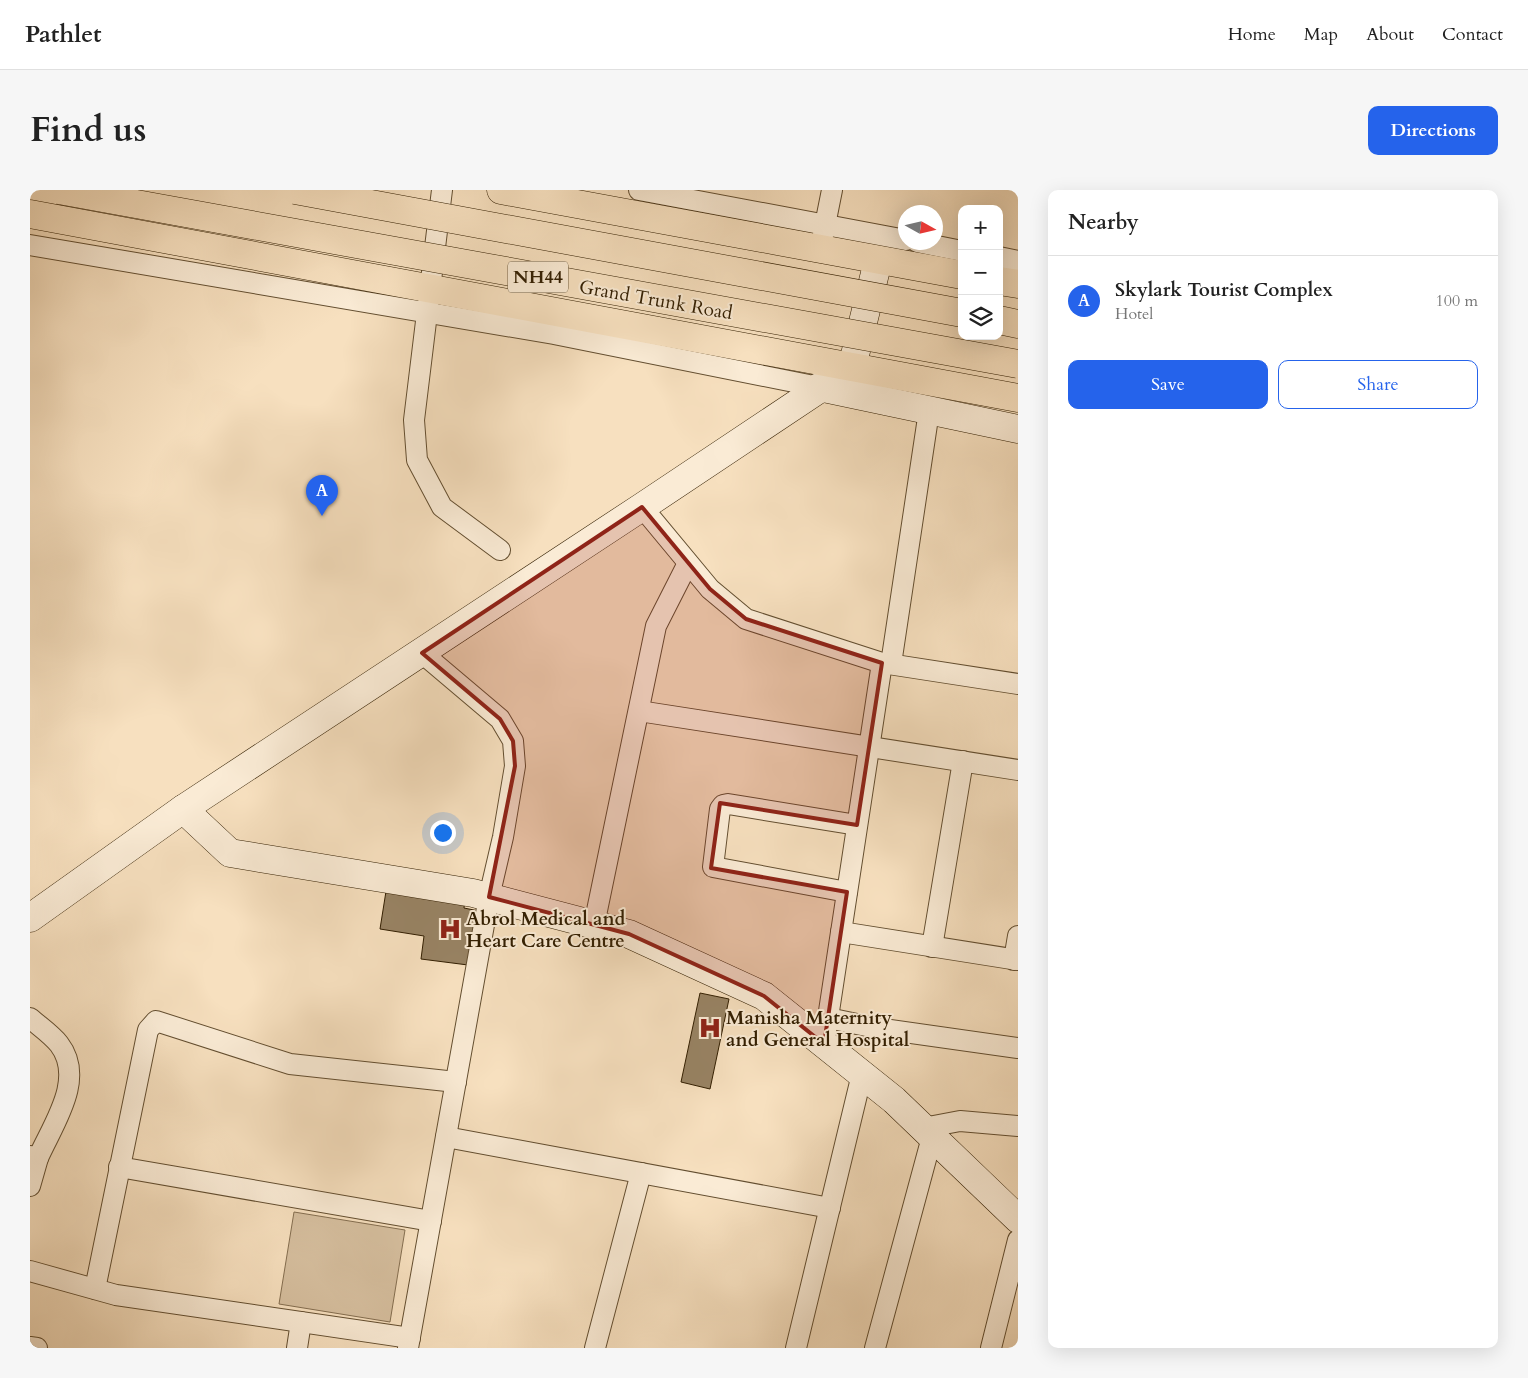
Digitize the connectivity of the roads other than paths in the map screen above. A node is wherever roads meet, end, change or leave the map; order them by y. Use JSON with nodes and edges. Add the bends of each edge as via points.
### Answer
{"nodes":[{"id":1,"x":59,"y":190,"type":"edge"},
{"id":2,"x":295,"y":190,"type":"edge"},
{"id":3,"x":442,"y":190,"type":"edge"},
{"id":4,"x":501,"y":190,"type":"edge"},
{"id":5,"x":639,"y":190,"type":"edge"},
{"id":6,"x":832,"y":190,"type":"edge"},
{"id":7,"x":30,"y":214,"type":"edge"},
{"id":8,"x":823,"y":238,"type":"junction"},
{"id":9,"x":898,"y":240,"type":"edge"},
{"id":10,"x":30,"y":245,"type":"edge"},
{"id":11,"x":943,"y":247,"type":"edge"},
{"id":12,"x":958,"y":250,"type":"edge"},
{"id":13,"x":1003,"y":258,"type":"edge"},
{"id":14,"x":878,"y":260,"type":"junction"},
{"id":15,"x":1018,"y":261,"type":"edge"},
{"id":16,"x":958,"y":274,"type":"edge"},
{"id":17,"x":1003,"y":282,"type":"edge"},
{"id":18,"x":1018,"y":284,"type":"edge"},
{"id":19,"x":429,"y":300,"type":"junction"},
{"id":20,"x":958,"y":312,"type":"edge"},
{"id":21,"x":1003,"y":321,"type":"edge"},
{"id":22,"x":1018,"y":324,"type":"edge"},
{"id":23,"x":1018,"y":364,"type":"edge"},
{"id":24,"x":852,"y":367,"type":"junction"},
{"id":25,"x":820,"y":387,"type":"junction"},
{"id":26,"x":1018,"y":398,"type":"edge"},
{"id":27,"x":929,"y":411,"type":"junction"},
{"id":28,"x":1018,"y":429,"type":"edge"},
{"id":29,"x":642,"y":507,"type":"junction"},
{"id":30,"x":500,"y":550,"type":"dead end"},
{"id":31,"x":688,"y":563,"type":"junction"},
{"id":32,"x":422,"y":653,"type":"junction"},
{"id":33,"x":887,"y":664,"type":"junction"},
{"id":34,"x":1018,"y":684,"type":"edge"},
{"id":35,"x":639,"y":711,"type":"junction"},
{"id":36,"x":870,"y":746,"type":"junction"},
{"id":37,"x":963,"y":761,"type":"junction"},
{"id":38,"x":1018,"y":770,"type":"edge"},
{"id":39,"x":183,"y":810,"type":"junction"},
{"id":40,"x":858,"y":824,"type":"junction"},
{"id":41,"x":847,"y":892,"type":"junction"},
{"id":42,"x":489,"y":897,"type":"junction"},
{"id":43,"x":30,"y":918,"type":"edge"},
{"id":44,"x":594,"y":924,"type":"junction"},
{"id":45,"x":841,"y":932,"type":"junction"},
{"id":46,"x":1018,"y":936,"type":"edge"},
{"id":47,"x":932,"y":947,"type":"junction"},
{"id":48,"x":1016,"y":960,"type":"edge"},
{"id":49,"x":30,"y":1018,"type":"edge"},
{"id":50,"x":828,"y":1018,"type":"junction"},
{"id":51,"x":824,"y":1044,"type":"junction"},
{"id":52,"x":1018,"y":1048,"type":"edge"},
{"id":53,"x":862,"y":1074,"type":"junction"},
{"id":54,"x":456,"y":1082,"type":"junction"},
{"id":55,"x":1018,"y":1126,"type":"edge"},
{"id":56,"x":928,"y":1132,"type":"junction"},
{"id":57,"x":446,"y":1137,"type":"junction"},
{"id":58,"x":34,"y":1157,"type":"edge"},
{"id":59,"x":119,"y":1167,"type":"junction"},
{"id":60,"x":640,"y":1173,"type":"junction"},
{"id":61,"x":30,"y":1186,"type":"edge"},
{"id":62,"x":830,"y":1208,"type":"junction"},
{"id":63,"x":1018,"y":1219,"type":"edge"},
{"id":64,"x":431,"y":1221,"type":"junction"},
{"id":65,"x":1018,"y":1240,"type":"edge"},
{"id":66,"x":30,"y":1271,"type":"edge"},
{"id":67,"x":95,"y":1288,"type":"junction"},
{"id":68,"x":301,"y":1322,"type":"junction"},
{"id":69,"x":409,"y":1343,"type":"edge"},
{"id":70,"x":30,"y":1347,"type":"edge"},
{"id":71,"x":37,"y":1348,"type":"edge"},
{"id":72,"x":297,"y":1348,"type":"edge"},
{"id":73,"x":596,"y":1348,"type":"edge"},
{"id":74,"x":796,"y":1348,"type":"edge"},
{"id":75,"x":875,"y":1348,"type":"edge"},
{"id":76,"x":991,"y":1348,"type":"edge"}],
"edges":[{"from":1,"to":23,"type":"highway","name":"Grand Trunk Road","number":"NH44","bridge":true},
{"from":2,"to":20,"type":"highway","number":"NH44","bridge":true},
{"from":3,"to":19,"type":"street"},
{"from":4,"to":8,"type":"highway"},
{"from":5,"to":8,"type":"street"},
{"from":6,"to":8,"type":"street"},
{"from":7,"to":19,"type":"highway"},
{"from":8,"to":9,"type":"street"},
{"from":8,"to":14,"type":"highway"},
{"from":10,"to":19,"type":"street"},
{"from":11,"to":12,"type":"street"},
{"from":13,"to":15,"type":"street"},
{"from":14,"to":16,"type":"highway"},
{"from":14,"to":24,"type":"street"},
{"from":17,"to":18,"type":"highway"},
{"from":19,"to":24,"type":"highway"},
{"from":19,"to":25,"type":"street"},
{"from":19,"to":30,"type":"street","via":[[414,420],[417,460],[442,507]]},
{"from":21,"to":22,"type":"highway"},
{"from":24,"to":25,"type":"street"},
{"from":24,"to":26,"type":"highway"},
{"from":25,"to":27,"type":"street"},
{"from":25,"to":29,"type":"street"},
{"from":27,"to":28,"type":"street"},
{"from":27,"to":33,"type":"street"},
{"from":29,"to":31,"type":"street"},
{"from":29,"to":32,"type":"street"},
{"from":31,"to":33,"type":"street","via":[[710,589],[746,618]]},
{"from":31,"to":35,"type":"street","via":[[656,626]]},
{"from":32,"to":39,"type":"street"},
{"from":32,"to":42,"type":"street","via":[[500,719],[513,741],[515,766]]},
{"from":33,"to":34,"type":"street"},
{"from":33,"to":36,"type":"street"},
{"from":35,"to":36,"type":"street"},
{"from":35,"to":44,"type":"street"},
{"from":36,"to":37,"type":"street"},
{"from":36,"to":40,"type":"street"},
{"from":37,"to":38,"type":"street"},
{"from":37,"to":47,"type":"street"},
{"from":39,"to":42,"type":"street","via":[[230,853]]},
{"from":39,"to":43,"type":"street"},
{"from":40,"to":41,"type":"street"},
{"from":40,"to":41,"type":"street","via":[[728,804],[720,809],[713,867]]},
{"from":41,"to":45,"type":"street"},
{"from":42,"to":44,"type":"street"},
{"from":42,"to":54,"type":"street"},
{"from":44,"to":51,"type":"street","via":[[629,934],[764,996]]},
{"from":45,"to":47,"type":"street"},
{"from":45,"to":50,"type":"street"},
{"from":46,"to":48,"type":"street"},
{"from":47,"to":48,"type":"street"},
{"from":49,"to":58,"type":"street","via":[[58,1043],[70,1062],[68,1089]]},
{"from":50,"to":51,"type":"street"},
{"from":50,"to":52,"type":"street"},
{"from":51,"to":53,"type":"street"},
{"from":53,"to":56,"type":"street"},
{"from":53,"to":62,"type":"street"},
{"from":54,"to":57,"type":"street"},
{"from":54,"to":59,"type":"street","via":[[290,1064],[156,1021],[148,1030]]},
{"from":55,"to":56,"type":"street","via":[[960,1121]]},
{"from":56,"to":63,"type":"street"},
{"from":56,"to":75,"type":"street"},
{"from":57,"to":60,"type":"street"},
{"from":57,"to":64,"type":"street"},
{"from":58,"to":61,"type":"street"},
{"from":59,"to":64,"type":"street"},
{"from":59,"to":67,"type":"street"},
{"from":60,"to":62,"type":"street"},
{"from":60,"to":73,"type":"street"},
{"from":62,"to":74,"type":"street"},
{"from":64,"to":69,"type":"street"},
{"from":65,"to":76,"type":"street"},
{"from":66,"to":67,"type":"street"},
{"from":67,"to":68,"type":"street","via":[[116,1294]]},
{"from":68,"to":69,"type":"street"},
{"from":68,"to":72,"type":"street"},
{"from":70,"to":71,"type":"street"}]}
